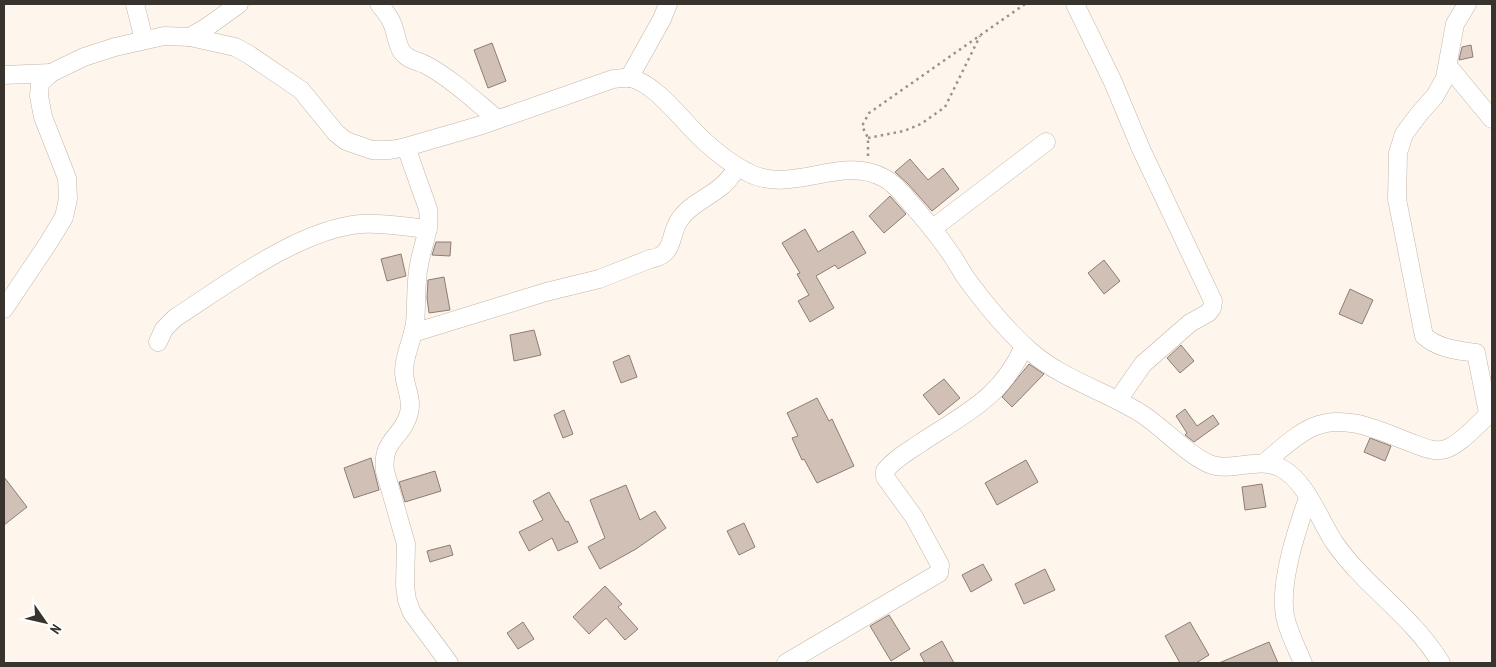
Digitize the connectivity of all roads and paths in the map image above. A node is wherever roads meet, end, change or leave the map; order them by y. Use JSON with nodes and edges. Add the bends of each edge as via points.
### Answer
{"nodes":[{"id":1,"x":135,"y":4,"type":"edge"},
{"id":2,"x":239,"y":4,"type":"edge"},
{"id":3,"x":379,"y":4,"type":"edge"},
{"id":4,"x":668,"y":4,"type":"edge"},
{"id":5,"x":1025,"y":4,"type":"edge"},
{"id":6,"x":1075,"y":4,"type":"edge"},
{"id":7,"x":1467,"y":4,"type":"edge"},
{"id":8,"x":980,"y":35,"type":"junction"},
{"id":9,"x":190,"y":37,"type":"junction"},
{"id":10,"x":144,"y":40,"type":"junction"},
{"id":11,"x":1448,"y":66,"type":"junction"},
{"id":12,"x":51,"y":72,"type":"junction"},
{"id":13,"x":4,"y":74,"type":"edge"},
{"id":14,"x":629,"y":78,"type":"junction"},
{"id":15,"x":497,"y":119,"type":"junction"},
{"id":16,"x":1492,"y":120,"type":"edge"},
{"id":17,"x":868,"y":138,"type":"junction"},
{"id":18,"x":1046,"y":142,"type":"dead end"},
{"id":19,"x":406,"y":147,"type":"junction"},
{"id":20,"x":738,"y":167,"type":"junction"},
{"id":21,"x":868,"y":172,"type":"junction"},
{"id":22,"x":932,"y":229,"type":"junction"},
{"id":23,"x":428,"y":230,"type":"junction"},
{"id":24,"x":4,"y":309,"type":"edge"},
{"id":25,"x":413,"y":333,"type":"junction"},
{"id":26,"x":158,"y":342,"type":"dead end"},
{"id":27,"x":1024,"y":346,"type":"junction"},
{"id":28,"x":1484,"y":355,"type":"edge"},
{"id":29,"x":1118,"y":400,"type":"junction"},
{"id":30,"x":1264,"y":463,"type":"junction"},
{"id":31,"x":1308,"y":498,"type":"junction"},
{"id":32,"x":449,"y":663,"type":"edge"},
{"id":33,"x":786,"y":663,"type":"edge"},
{"id":34,"x":1303,"y":663,"type":"edge"},
{"id":35,"x":1441,"y":663,"type":"edge"}],
"edges":[{"from":1,"to":10,"type":"street"},
{"from":2,"to":9,"type":"street"},
{"from":3,"to":15,"type":"street","via":[[388,15],[401,51],[407,57],[442,74]]},
{"from":4,"to":14,"type":"street"},
{"from":5,"to":8,"type":"path"},
{"from":6,"to":29,"type":"street","via":[[1212,301],[1208,313],[1190,323],[1143,364]]},
{"from":7,"to":11,"type":"street","via":[[1455,24]]},
{"from":8,"to":17,"type":"path","via":[[869,113],[862,126]]},
{"from":8,"to":17,"type":"path","via":[[945,107],[921,124],[904,131]]},
{"from":9,"to":10,"type":"street","via":[[164,36]]},
{"from":9,"to":19,"type":"street","via":[[235,47],[248,54],[301,90],[346,141],[372,150]]},
{"from":10,"to":12,"type":"street","via":[[84,57]]},
{"from":11,"to":16,"type":"street"},
{"from":11,"to":28,"type":"street","via":[[1435,96],[1404,134],[1399,146],[1397,199],[1424,336],[1447,349]]},
{"from":12,"to":13,"type":"street"},
{"from":12,"to":24,"type":"street","via":[[40,83],[39,96],[43,117],[67,178],[68,199],[64,218]]},
{"from":14,"to":15,"type":"street","via":[[613,79]]},
{"from":14,"to":20,"type":"street","via":[[644,84],[665,101],[702,139]]},
{"from":15,"to":19,"type":"street"},
{"from":17,"to":21,"type":"path"},
{"from":18,"to":22,"type":"street"},
{"from":19,"to":23,"type":"street","via":[[428,209]]},
{"from":20,"to":21,"type":"street","via":[[749,174],[773,180],[851,170]]},
{"from":20,"to":25,"type":"street","via":[[723,185],[681,217],[669,248],[658,258],[600,279]]},
{"from":21,"to":22,"type":"street","via":[[896,186]]},
{"from":22,"to":27,"type":"street","via":[[1002,325]]},
{"from":23,"to":25,"type":"street","via":[[418,266]]},
{"from":23,"to":26,"type":"street","via":[[362,224],[342,227],[298,242],[175,318],[164,329]]},
{"from":25,"to":32,"type":"street","via":[[404,372],[410,395],[409,412],[388,446],[385,471],[406,544],[407,600],[422,628]]},
{"from":27,"to":29,"type":"street","via":[[1060,373]]},
{"from":27,"to":33,"type":"street","via":[[1016,365],[988,398],[904,454],[885,471],[885,477],[914,518],[940,565],[940,573]]},
{"from":28,"to":30,"type":"street","via":[[1488,413],[1454,445],[1432,450],[1367,426],[1334,422],[1314,427]]},
{"from":29,"to":30,"type":"street","via":[[1210,464],[1218,467]]},
{"from":30,"to":31,"type":"street","via":[[1288,472]]},
{"from":31,"to":34,"type":"street","via":[[1295,535],[1284,601],[1285,616]]},
{"from":31,"to":35,"type":"street","via":[[1342,552],[1422,635]]}]}
